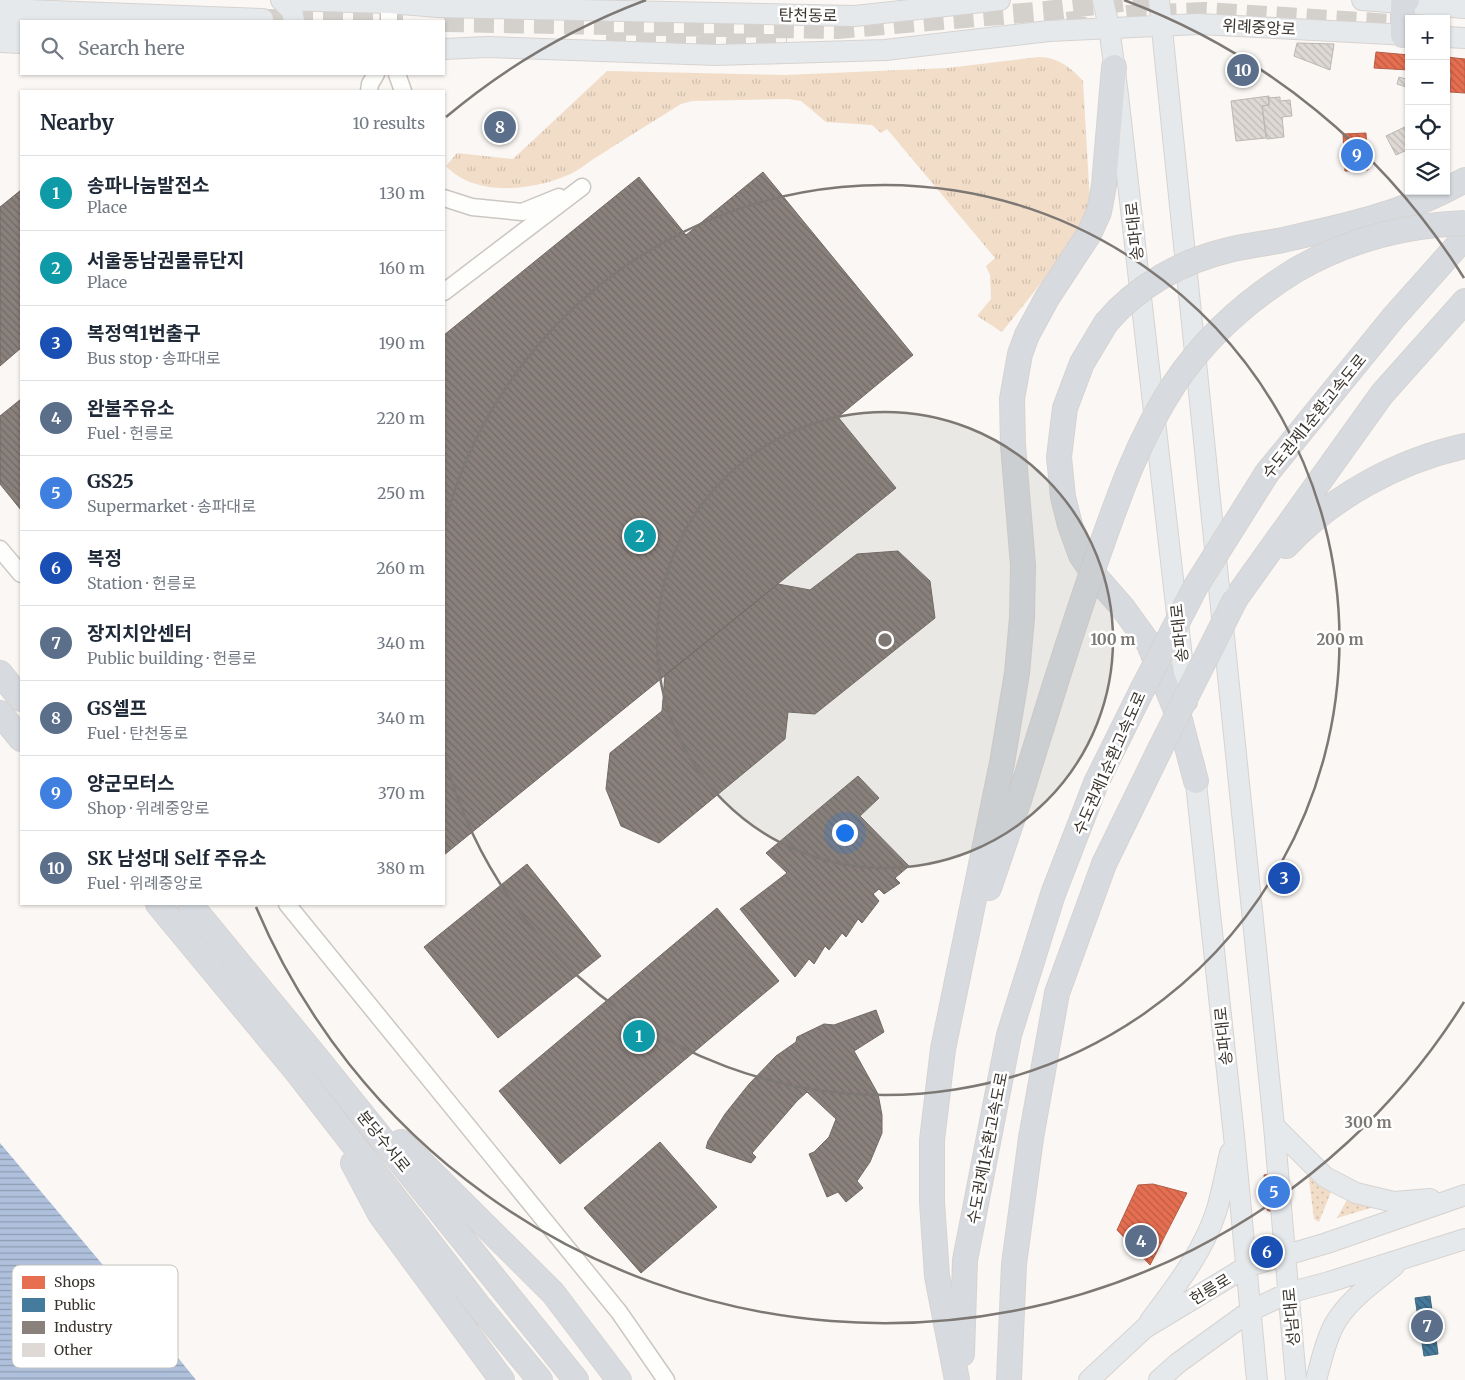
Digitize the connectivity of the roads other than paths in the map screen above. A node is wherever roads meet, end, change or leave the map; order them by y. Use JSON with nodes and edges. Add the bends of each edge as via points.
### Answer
{"nodes":[{"id":1,"x":283,"y":0,"type":"edge"},
{"id":2,"x":1000,"y":0,"type":"edge"},
{"id":3,"x":1103,"y":0,"type":"edge"},
{"id":4,"x":1159,"y":0,"type":"edge"},
{"id":5,"x":1362,"y":0,"type":"edge"},
{"id":6,"x":1405,"y":2,"type":"edge"},
{"id":7,"x":389,"y":8,"type":"edge"},
{"id":8,"x":1465,"y":8,"type":"edge"},
{"id":9,"x":0,"y":9,"type":"edge"},
{"id":10,"x":1405,"y":15,"type":"edge"},
{"id":11,"x":264,"y":19,"type":"dead end"},
{"id":12,"x":294,"y":20,"type":"edge"},
{"id":13,"x":0,"y":24,"type":"edge"},
{"id":14,"x":20,"y":25,"type":"edge"},
{"id":15,"x":1162,"y":26,"type":"junction"},
{"id":16,"x":1109,"y":28,"type":"junction"},
{"id":17,"x":1405,"y":35,"type":"edge"},
{"id":18,"x":1450,"y":37,"type":"edge"},
{"id":19,"x":1465,"y":38,"type":"edge"},
{"id":20,"x":0,"y":42,"type":"edge"},
{"id":21,"x":20,"y":42,"type":"edge"},
{"id":22,"x":445,"y":49,"type":"edge"},
{"id":23,"x":1114,"y":67,"type":"junction"},
{"id":24,"x":375,"y":75,"type":"edge"},
{"id":25,"x":397,"y":75,"type":"edge"},
{"id":26,"x":369,"y":90,"type":"edge"},
{"id":27,"x":403,"y":90,"type":"edge"},
{"id":28,"x":1465,"y":180,"type":"edge"},
{"id":29,"x":1450,"y":188,"type":"edge"},
{"id":30,"x":1436,"y":195,"type":"edge"},
{"id":31,"x":445,"y":198,"type":"edge"},
{"id":32,"x":1465,"y":223,"type":"edge"},
{"id":33,"x":1465,"y":237,"type":"edge"},
{"id":34,"x":445,"y":291,"type":"edge"},
{"id":35,"x":1465,"y":301,"type":"edge"},
{"id":36,"x":1465,"y":446,"type":"edge"},
{"id":37,"x":0,"y":549,"type":"edge"},
{"id":38,"x":20,"y":573,"type":"edge"},
{"id":39,"x":1236,"y":598,"type":"junction"},
{"id":40,"x":0,"y":673,"type":"edge"},
{"id":41,"x":20,"y":698,"type":"edge"},
{"id":42,"x":0,"y":713,"type":"edge"},
{"id":43,"x":20,"y":738,"type":"edge"},
{"id":44,"x":1196,"y":781,"type":"junction"},
{"id":45,"x":159,"y":905,"type":"edge"},
{"id":46,"x":191,"y":905,"type":"edge"},
{"id":47,"x":288,"y":905,"type":"edge"},
{"id":48,"x":957,"y":980,"type":"junction"},
{"id":49,"x":316,"y":1057,"type":"junction"},
{"id":50,"x":297,"y":1072,"type":"junction"},
{"id":51,"x":1274,"y":1126,"type":"junction"},
{"id":52,"x":1234,"y":1136,"type":"junction"},
{"id":53,"x":1462,"y":1196,"type":"edge"},
{"id":54,"x":1465,"y":1239,"type":"edge"},
{"id":55,"x":1286,"y":1254,"type":"junction"},
{"id":56,"x":1404,"y":1258,"type":"junction"},
{"id":57,"x":1246,"y":1267,"type":"junction"},
{"id":58,"x":1288,"y":1293,"type":"junction"},
{"id":59,"x":1250,"y":1311,"type":"junction"},
{"id":60,"x":1145,"y":1328,"type":"junction"},
{"id":61,"x":502,"y":1380,"type":"edge"},
{"id":62,"x":540,"y":1380,"type":"edge"},
{"id":63,"x":576,"y":1380,"type":"edge"},
{"id":64,"x":619,"y":1380,"type":"edge"},
{"id":65,"x":666,"y":1380,"type":"edge"},
{"id":66,"x":957,"y":1380,"type":"edge"},
{"id":67,"x":961,"y":1380,"type":"edge"},
{"id":68,"x":1010,"y":1380,"type":"edge"},
{"id":69,"x":1089,"y":1380,"type":"edge"},
{"id":70,"x":1159,"y":1380,"type":"edge"},
{"id":71,"x":1257,"y":1380,"type":"edge"},
{"id":72,"x":1296,"y":1380,"type":"edge"},
{"id":73,"x":1316,"y":1380,"type":"edge"}],
"edges":[{"from":1,"to":7,"type":"main road","name":"탄천동로"},
{"from":1,"to":12,"type":"main road","via":[[292,11]]},
{"from":2,"to":7,"type":"main road","name":"탄천동로","via":[[855,16],[438,6]]},
{"from":3,"to":16,"type":"main road","name":"송파대로"},
{"from":4,"to":15,"type":"main road"},
{"from":5,"to":6,"type":"main road"},
{"from":6,"to":8,"type":"main road"},
{"from":6,"to":10,"type":"highway"},
{"from":9,"to":11,"type":"main road"},
{"from":13,"to":14,"type":"main road"},
{"from":15,"to":16,"type":"main road","name":"위례중앙로"},
{"from":15,"to":17,"type":"main road","name":"위례중앙로","via":[[1225,24]]},
{"from":15,"to":51,"type":"main road"},
{"from":16,"to":22,"type":"main road","via":[[1049,31],[885,50],[716,55],[504,47]]},
{"from":16,"to":23,"type":"main road","name":"송파대로"},
{"from":18,"to":19,"type":"main road"},
{"from":20,"to":21,"type":"main road"},
{"from":23,"to":44,"type":"main road","name":"송파대로"},
{"from":23,"to":48,"type":"highway","via":[[1099,212],[1089,234],[1031,326],[1015,377],[1012,428],[1023,553],[1022,618],[1007,732]]},
{"from":24,"to":26,"type":"street"},
{"from":25,"to":27,"type":"street"},
{"from":28,"to":29,"type":"highway"},
{"from":30,"to":44,"type":"highway","bridge":true,"via":[[1365,222],[1209,255],[1177,268],[1142,289],[1116,312],[1082,363],[1065,408],[1059,457],[1070,524],[1081,554],[1095,576],[1149,644],[1180,720]]},
{"from":31,"to":34,"type":"street","via":[[472,208],[522,212],[582,187]]},
{"from":32,"to":48,"type":"highway","bridge":true,"via":[[1376,235],[1330,252],[1300,268],[1241,309],[1216,333],[1176,382],[1139,449],[1110,520]]},
{"from":33,"to":67,"type":"highway","name":"수도권제1순환고속도로","bridge":true,"via":[[1392,318],[1267,473],[1196,586],[1096,783],[1052,894],[1008,1035],[965,1260]]},
{"from":35,"to":39,"type":"highway","via":[[1382,394]]},
{"from":36,"to":39,"type":"highway","via":[[1411,463],[1347,495],[1292,539]]},
{"from":37,"to":38,"type":"street"},
{"from":39,"to":68,"type":"highway","bridge":true,"via":[[1104,864],[1057,994],[1031,1138],[1014,1264]]},
{"from":40,"to":41,"type":"highway"},
{"from":42,"to":43,"type":"highway"},
{"from":44,"to":52,"type":"main road","name":"송파대로"},
{"from":45,"to":50,"type":"highway","name":"분당수서로"},
{"from":46,"to":49,"type":"highway","name":"분당수서로"},
{"from":47,"to":65,"type":"street","via":[[619,1312]]},
{"from":48,"to":66,"type":"highway","via":[[938,1080],[931,1171],[937,1276]]},
{"from":49,"to":63,"type":"highway","name":"분당수서로"},
{"from":49,"to":64,"type":"highway","via":[[553,1293]]},
{"from":50,"to":61,"type":"highway","via":[[362,1177],[380,1214]]},
{"from":50,"to":62,"type":"highway","name":"분당수서로"},
{"from":51,"to":53,"type":"main road","via":[[1325,1178],[1356,1193],[1394,1202]]},
{"from":51,"to":55,"type":"main road"},
{"from":52,"to":57,"type":"main road","name":"송파대로"},
{"from":52,"to":60,"type":"main road","via":[[1217,1210],[1199,1250]]},
{"from":53,"to":55,"type":"main road","name":"헌릉로"},
{"from":54,"to":56,"type":"main road"},
{"from":55,"to":57,"type":"main road","name":"헌릉로"},
{"from":55,"to":58,"type":"main road","name":"성남대로"},
{"from":56,"to":58,"type":"main road"},
{"from":56,"to":73,"type":"main road","via":[[1357,1295],[1335,1324]]},
{"from":57,"to":59,"type":"main road"},
{"from":57,"to":60,"type":"main road","name":"헌릉로"},
{"from":58,"to":59,"type":"main road"},
{"from":58,"to":72,"type":"main road","name":"성남대로"},
{"from":59,"to":70,"type":"main road"},
{"from":59,"to":71,"type":"main road"},
{"from":60,"to":69,"type":"main road","name":"헌릉로"}]}
